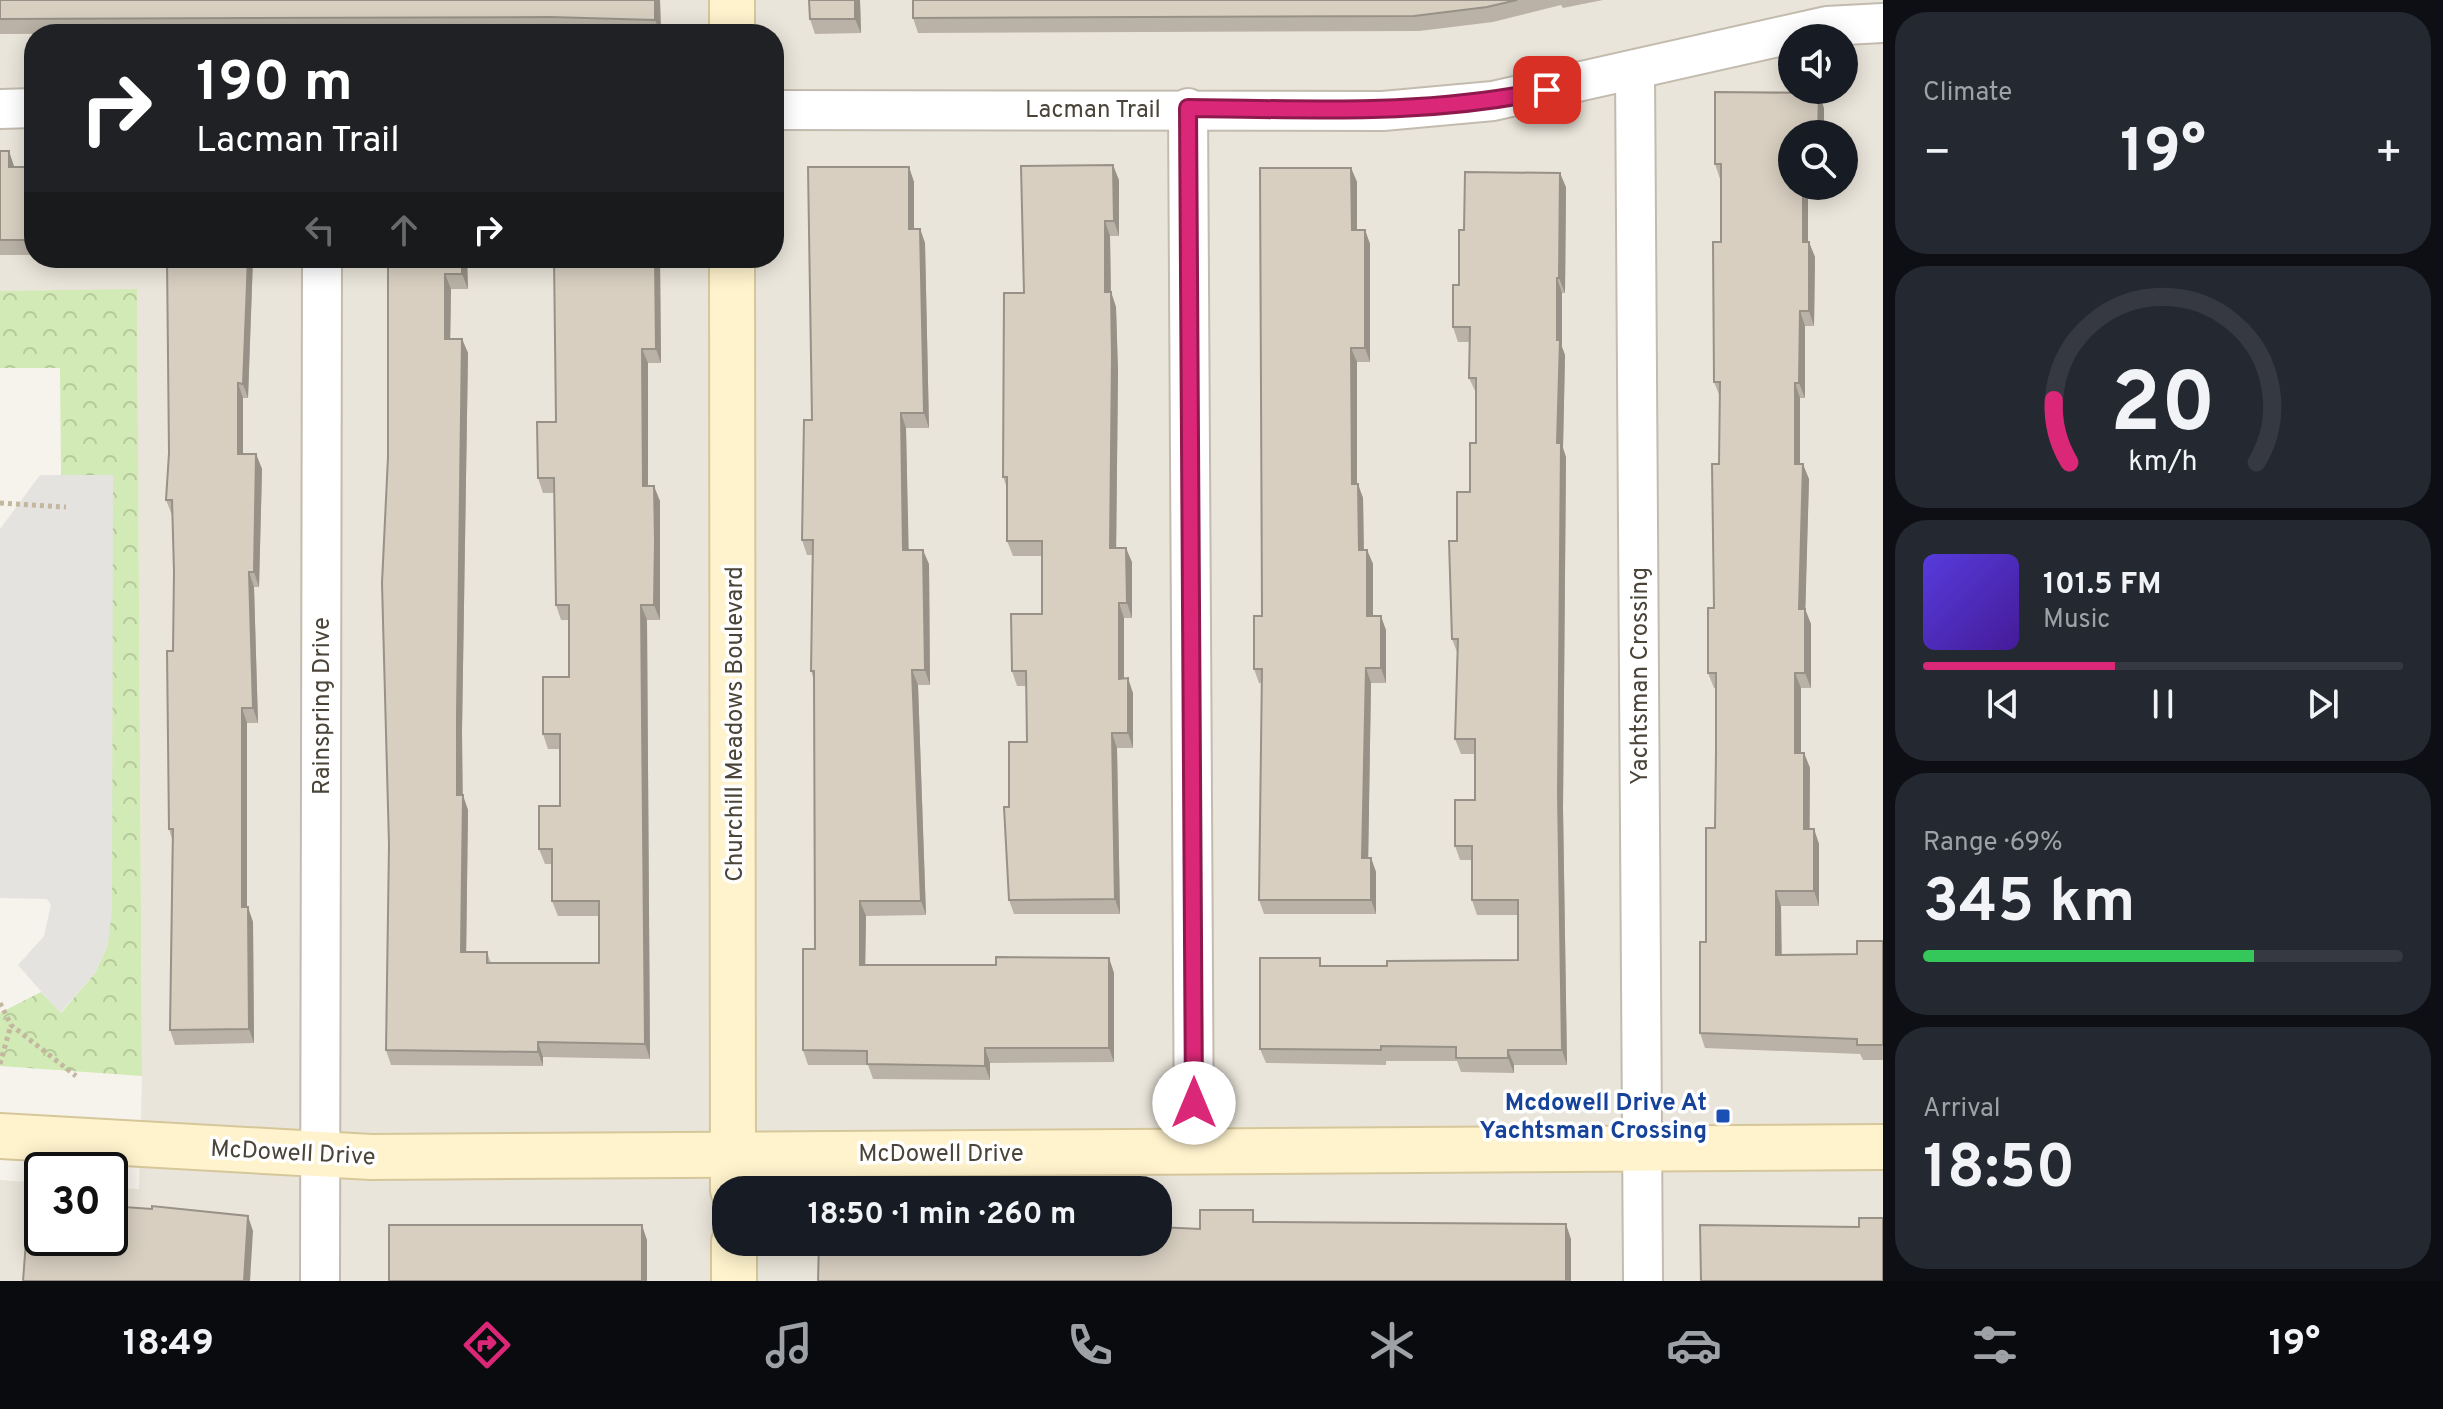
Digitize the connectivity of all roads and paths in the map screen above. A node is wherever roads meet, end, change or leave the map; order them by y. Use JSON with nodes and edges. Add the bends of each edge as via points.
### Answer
{"nodes":[{"id":1,"x":732,"y":0,"type":"edge"},
{"id":2,"x":1883,"y":23,"type":"edge"},
{"id":3,"x":732,"y":24,"type":"edge"},
{"id":4,"x":1635,"y":71,"type":"junction"},
{"id":5,"x":24,"y":108,"type":"edge"},
{"id":6,"x":1188,"y":108,"type":"junction"},
{"id":7,"x":0,"y":109,"type":"edge"},
{"id":8,"x":784,"y":110,"type":"edge"},
{"id":9,"x":322,"y":268,"type":"edge"},
{"id":10,"x":732,"y":268,"type":"edge"},
{"id":11,"x":0,"y":503,"type":"edge"},
{"id":12,"x":66,"y":507,"type":"dead end"},
{"id":13,"x":0,"y":1003,"type":"edge"},
{"id":14,"x":11,"y":1025,"type":"junction"},
{"id":15,"x":0,"y":1064,"type":"edge"},
{"id":16,"x":76,"y":1076,"type":"dead end"},
{"id":17,"x":0,"y":1136,"type":"edge"},
{"id":18,"x":1883,"y":1147,"type":"edge"},
{"id":19,"x":1643,"y":1148,"type":"junction"},
{"id":20,"x":1194,"y":1149,"type":"junction"},
{"id":21,"x":320,"y":1154,"type":"junction"},
{"id":22,"x":734,"y":1172,"type":"edge"},
{"id":23,"x":734,"y":1256,"type":"edge"},
{"id":24,"x":320,"y":1281,"type":"edge"},
{"id":25,"x":734,"y":1281,"type":"edge"},
{"id":26,"x":1643,"y":1281,"type":"edge"}],
"edges":[{"from":1,"to":3,"type":"street"},
{"from":2,"to":4,"type":"street","name":"Lacman Trail","via":[[1827,26]]},
{"from":4,"to":6,"type":"street","name":"Lacman Trail","via":[[1448,107]]},
{"from":4,"to":19,"type":"street","name":"Yachtsman Crossing"},
{"from":5,"to":7,"type":"street"},
{"from":6,"to":8,"type":"street","name":"Lacman Trail"},
{"from":6,"to":20,"type":"street"},
{"from":9,"to":21,"type":"street","name":"Rainspring Drive"},
{"from":10,"to":22,"type":"street","name":"Churchill Meadows Boulevard"},
{"from":11,"to":12,"type":"path"},
{"from":13,"to":14,"type":"path"},
{"from":14,"to":15,"type":"path"},
{"from":14,"to":16,"type":"path"},
{"from":17,"to":21,"type":"street","name":"McDowell Drive"},
{"from":18,"to":19,"type":"street","name":"McDowell Drive"},
{"from":19,"to":20,"type":"street","name":"McDowell Drive"},
{"from":19,"to":26,"type":"street","name":"Yachtsman Crossing"},
{"from":20,"to":22,"type":"street","name":"McDowell Drive"},
{"from":21,"to":22,"type":"street","name":"McDowell Drive"},
{"from":21,"to":24,"type":"street","name":"Rainspring Drive"},
{"from":23,"to":25,"type":"street"}]}
